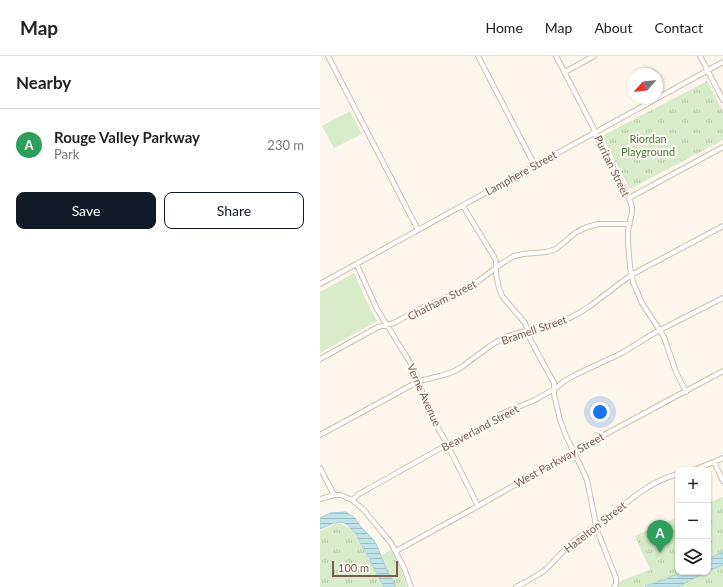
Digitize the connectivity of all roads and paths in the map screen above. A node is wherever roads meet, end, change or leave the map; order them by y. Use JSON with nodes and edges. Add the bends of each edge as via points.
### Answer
{"nodes":[{"id":1,"x":328,"y":56,"type":"edge"},
{"id":2,"x":478,"y":56,"type":"edge"},
{"id":3,"x":556,"y":56,"type":"edge"},
{"id":4,"x":594,"y":56,"type":"edge"},
{"id":5,"x":700,"y":56,"type":"edge"},
{"id":6,"x":723,"y":62,"type":"edge"},
{"id":7,"x":708,"y":71,"type":"junction"},
{"id":8,"x":565,"y":72,"type":"junction"},
{"id":9,"x":723,"y":100,"type":"edge"},
{"id":10,"x":595,"y":132,"type":"junction"},
{"id":11,"x":723,"y":147,"type":"edge"},
{"id":12,"x":535,"y":166,"type":"junction"},
{"id":13,"x":628,"y":198,"type":"junction"},
{"id":14,"x":462,"y":206,"type":"junction"},
{"id":15,"x":629,"y":224,"type":"junction"},
{"id":16,"x":723,"y":226,"type":"edge"},
{"id":17,"x":418,"y":230,"type":"junction"},
{"id":18,"x":357,"y":265,"type":"junction"},
{"id":19,"x":496,"y":269,"type":"junction"},
{"id":20,"x":631,"y":275,"type":"junction"},
{"id":21,"x":320,"y":283,"type":"edge"},
{"id":22,"x":723,"y":298,"type":"edge"},
{"id":23,"x":387,"y":324,"type":"junction"},
{"id":24,"x":527,"y":330,"type":"junction"},
{"id":25,"x":660,"y":330,"type":"junction"},
{"id":26,"x":320,"y":360,"type":"edge"},
{"id":27,"x":723,"y":371,"type":"edge"},
{"id":28,"x":419,"y":381,"type":"junction"},
{"id":29,"x":554,"y":389,"type":"junction"},
{"id":30,"x":686,"y":392,"type":"junction"},
{"id":31,"x":320,"y":435,"type":"edge"},
{"id":32,"x":447,"y":444,"type":"junction"},
{"id":33,"x":573,"y":452,"type":"junction"},
{"id":34,"x":723,"y":458,"type":"edge"},
{"id":35,"x":714,"y":462,"type":"junction"},
{"id":36,"x":702,"y":467,"type":"edge"},
{"id":37,"x":320,"y":468,"type":"edge"},
{"id":38,"x":675,"y":475,"type":"edge"},
{"id":39,"x":723,"y":481,"type":"edge"},
{"id":40,"x":334,"y":495,"type":"junction"},
{"id":41,"x":320,"y":499,"type":"edge"},
{"id":42,"x":352,"y":500,"type":"junction"},
{"id":43,"x":478,"y":506,"type":"junction"},
{"id":44,"x":596,"y":526,"type":"junction"},
{"id":45,"x":396,"y":551,"type":"junction"},
{"id":46,"x":411,"y":587,"type":"edge"},
{"id":47,"x":516,"y":587,"type":"edge"},
{"id":48,"x":614,"y":587,"type":"edge"}],
"edges":[{"from":1,"to":17,"type":"street"},
{"from":2,"to":12,"type":"street"},
{"from":3,"to":8,"type":"street","name":"Puritan Street"},
{"from":4,"to":8,"type":"street"},
{"from":5,"to":7,"type":"street"},
{"from":6,"to":7,"type":"street","name":"Lamphere Street"},
{"from":7,"to":9,"type":"street"},
{"from":7,"to":10,"type":"street","name":"Lamphere Street"},
{"from":8,"to":10,"type":"street","name":"Puritan Street"},
{"from":10,"to":12,"type":"street","name":"Lamphere Street"},
{"from":10,"to":13,"type":"street","name":"Puritan Street"},
{"from":11,"to":13,"type":"street"},
{"from":12,"to":14,"type":"street","name":"Lamphere Street"},
{"from":13,"to":15,"type":"street","name":"Puritan Street","via":[[632,207]]},
{"from":14,"to":17,"type":"street","name":"Lamphere Street"},
{"from":14,"to":19,"type":"street","via":[[491,251],[496,261]]},
{"from":15,"to":19,"type":"street","name":"Chatham Street","via":[[598,224],[587,227],[575,233],[556,249],[539,254],[514,256]]},
{"from":15,"to":20,"type":"street","name":"Puritan Street"},
{"from":16,"to":20,"type":"street","name":"Bramell Street"},
{"from":17,"to":18,"type":"street","name":"Lamphere Street"},
{"from":18,"to":21,"type":"street","name":"Lamphere Street"},
{"from":18,"to":23,"type":"street","name":"Verne Avenue","via":[[377,309]]},
{"from":19,"to":23,"type":"street","name":"Chatham Street","via":[[464,290]]},
{"from":19,"to":24,"type":"street","via":[[502,296],[525,323]]},
{"from":20,"to":24,"type":"street","name":"Bramell Street","via":[[570,318]]},
{"from":20,"to":25,"type":"street","name":"Puritan Street","via":[[639,298]]},
{"from":22,"to":25,"type":"street","name":"Beaverland Street"},
{"from":23,"to":26,"type":"street","name":"Chatham Street"},
{"from":23,"to":28,"type":"street","name":"Verne Avenue"},
{"from":24,"to":28,"type":"street","name":"Bramell Street","via":[[505,337],[453,372]]},
{"from":24,"to":29,"type":"street","via":[[554,383]]},
{"from":25,"to":29,"type":"street","name":"Beaverland Street","via":[[622,353],[575,375]]},
{"from":25,"to":30,"type":"street","name":"Puritan Street"},
{"from":27,"to":30,"type":"street","name":"West Parkway Street"},
{"from":28,"to":31,"type":"street","name":"Bramell Street"},
{"from":28,"to":32,"type":"street","name":"Verne Avenue","via":[[432,418]]},
{"from":29,"to":32,"type":"street","name":"Beaverland Street","via":[[501,414],[477,432]]},
{"from":29,"to":33,"type":"street","via":[[560,420]]},
{"from":30,"to":33,"type":"street","name":"West Parkway Street"},
{"from":32,"to":42,"type":"street","name":"Beaverland Street","via":[[358,494]]},
{"from":32,"to":43,"type":"street","name":"Verne Avenue"},
{"from":33,"to":43,"type":"street","name":"West Parkway Street"},
{"from":33,"to":44,"type":"street","via":[[587,480]]},
{"from":34,"to":35,"type":"street"},
{"from":35,"to":36,"type":"street"},
{"from":35,"to":39,"type":"street"},
{"from":37,"to":40,"type":"street"},
{"from":38,"to":44,"type":"street","name":"Hazelton Street","via":[[643,489]]},
{"from":40,"to":41,"type":"street"},
{"from":40,"to":42,"type":"street"},
{"from":42,"to":45,"type":"street","via":[[363,509]]},
{"from":43,"to":45,"type":"street","name":"West Parkway Street"},
{"from":44,"to":47,"type":"street","name":"Hazelton Street","via":[[572,543],[544,570]]},
{"from":44,"to":48,"type":"street","via":[[616,578]]},
{"from":45,"to":46,"type":"street"}]}
